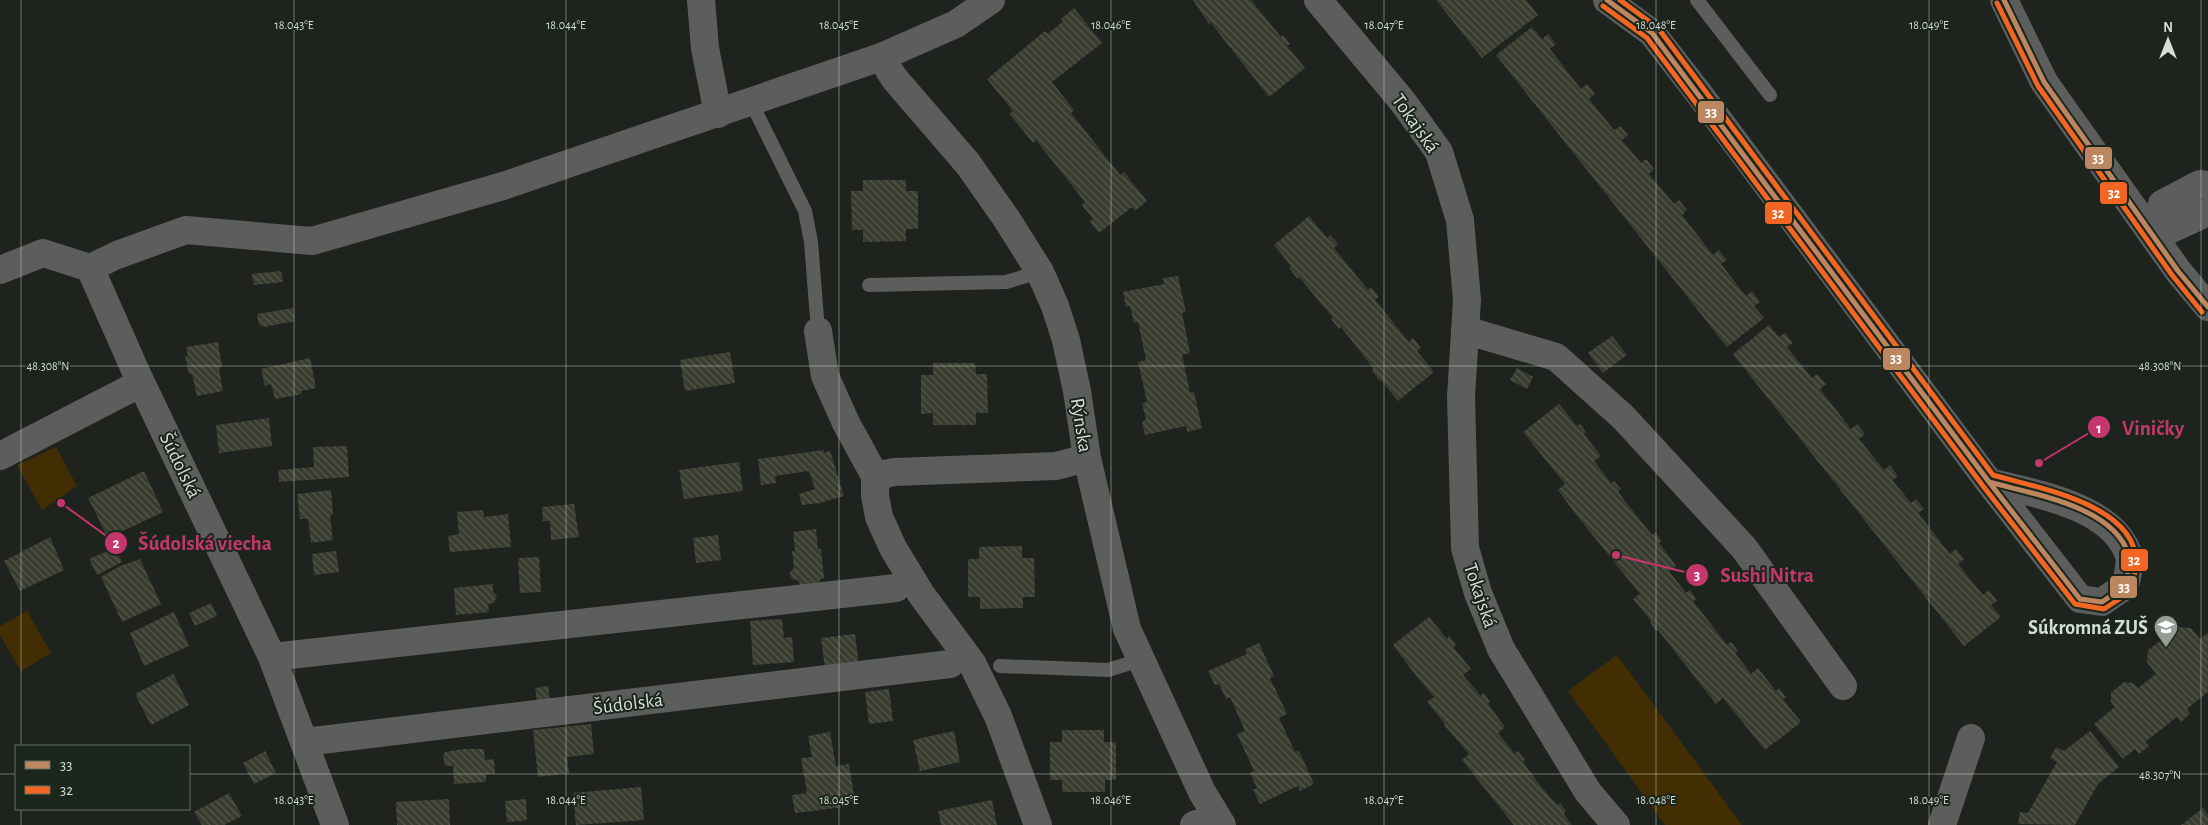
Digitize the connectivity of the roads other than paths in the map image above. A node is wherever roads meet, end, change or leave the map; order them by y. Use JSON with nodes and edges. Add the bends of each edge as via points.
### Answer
{"nodes":[{"id":1,"x":701,"y":0,"type":"edge"},
{"id":2,"x":991,"y":0,"type":"edge"},
{"id":3,"x":1318,"y":0,"type":"edge"},
{"id":4,"x":1607,"y":0,"type":"edge"},
{"id":5,"x":1697,"y":0,"type":"edge"},
{"id":6,"x":2004,"y":0,"type":"edge"},
{"id":7,"x":881,"y":57,"type":"junction"},
{"id":8,"x":1770,"y":95,"type":"dead end"},
{"id":9,"x":751,"y":102,"type":"junction"},
{"id":10,"x":718,"y":114,"type":"junction"},
{"id":11,"x":2208,"y":185,"type":"edge"},
{"id":12,"x":2208,"y":212,"type":"edge"},
{"id":13,"x":2154,"y":237,"type":"junction"},
{"id":14,"x":90,"y":268,"type":"junction"},
{"id":15,"x":0,"y":270,"type":"edge"},
{"id":16,"x":1040,"y":272,"type":"junction"},
{"id":17,"x":869,"y":285,"type":"dead end"},
{"id":18,"x":2208,"y":307,"type":"edge"},
{"id":19,"x":1465,"y":330,"type":"junction"},
{"id":20,"x":818,"y":331,"type":"joint"},
{"id":21,"x":141,"y":382,"type":"junction"},
{"id":22,"x":0,"y":456,"type":"edge"},
{"id":23,"x":1087,"y":458,"type":"junction"},
{"id":24,"x":875,"y":476,"type":"junction"},
{"id":25,"x":1989,"y":482,"type":"junction"},
{"id":26,"x":896,"y":588,"type":"dead end"},
{"id":27,"x":272,"y":657,"type":"junction"},
{"id":28,"x":1140,"y":660,"type":"junction"},
{"id":29,"x":950,"y":664,"type":"dead end"},
{"id":30,"x":1000,"y":666,"type":"dead end"},
{"id":31,"x":1843,"y":686,"type":"dead end"},
{"id":32,"x":1970,"y":738,"type":"dead end"},
{"id":33,"x":305,"y":742,"type":"junction"},
{"id":34,"x":1211,"y":822,"type":"edge"},
{"id":35,"x":335,"y":825,"type":"edge"},
{"id":36,"x":1038,"y":825,"type":"edge"},
{"id":37,"x":1616,"y":825,"type":"edge"},
{"id":38,"x":1942,"y":825,"type":"edge"}],
"edges":[{"from":1,"to":10,"type":"street","via":[[705,48]]},
{"from":2,"to":7,"type":"street","via":[[956,24]]},
{"from":3,"to":19,"type":"street","name":"Tokajská","via":[[1440,152],[1460,220],[1467,300]]},
{"from":4,"to":25,"type":"street","via":[[1652,33]]},
{"from":5,"to":8,"type":"lane"},
{"from":6,"to":13,"type":"street","via":[[2044,82]]},
{"from":7,"to":9,"type":"street"},
{"from":7,"to":16,"type":"street","name":"Rýnska","via":[[894,78],[968,164]]},
{"from":9,"to":10,"type":"street"},
{"from":9,"to":20,"type":"lane","via":[[805,211],[811,242]]},
{"from":10,"to":14,"type":"street","via":[[504,186],[312,241],[186,230]]},
{"from":11,"to":13,"type":"street","via":[[2200,184],[2162,204]]},
{"from":12,"to":13,"type":"street"},
{"from":13,"to":18,"type":"street"},
{"from":14,"to":15,"type":"street","via":[[43,253]]},
{"from":14,"to":21,"type":"street","name":"Šúdolská"},
{"from":16,"to":17,"type":"lane","via":[[1006,282]]},
{"from":16,"to":23,"type":"street","name":"Rýnska","via":[[1066,340]]},
{"from":19,"to":31,"type":"street","via":[[1556,357],[1623,417],[1744,548]]},
{"from":19,"to":37,"type":"street","name":"Tokajská","via":[[1461,397],[1465,548],[1478,593],[1501,649],[1588,792]]},
{"from":20,"to":24,"type":"street","via":[[825,376]]},
{"from":21,"to":22,"type":"street"},
{"from":21,"to":27,"type":"street","name":"Šúdolská"},
{"from":23,"to":24,"type":"street","via":[[1056,466],[894,472]]},
{"from":23,"to":28,"type":"street","name":"Rýnska","via":[[1127,629]]},
{"from":24,"to":36,"type":"street","via":[[879,516],[893,548],[921,594],[972,663],[998,716]]},
{"from":25,"to":25,"type":"street","via":[[2080,599],[2102,602],[2125,586],[2130,557],[2117,532],[2078,507]]},
{"from":26,"to":27,"type":"street"},
{"from":27,"to":33,"type":"street","name":"Šúdolská"},
{"from":28,"to":30,"type":"lane","via":[[1108,670]]},
{"from":28,"to":34,"type":"street","name":"Rýnska","via":[[1202,792]]},
{"from":29,"to":33,"type":"street","name":"Šúdolská"},
{"from":32,"to":38,"type":"street"},
{"from":33,"to":35,"type":"street","name":"Šúdolská"}]}
